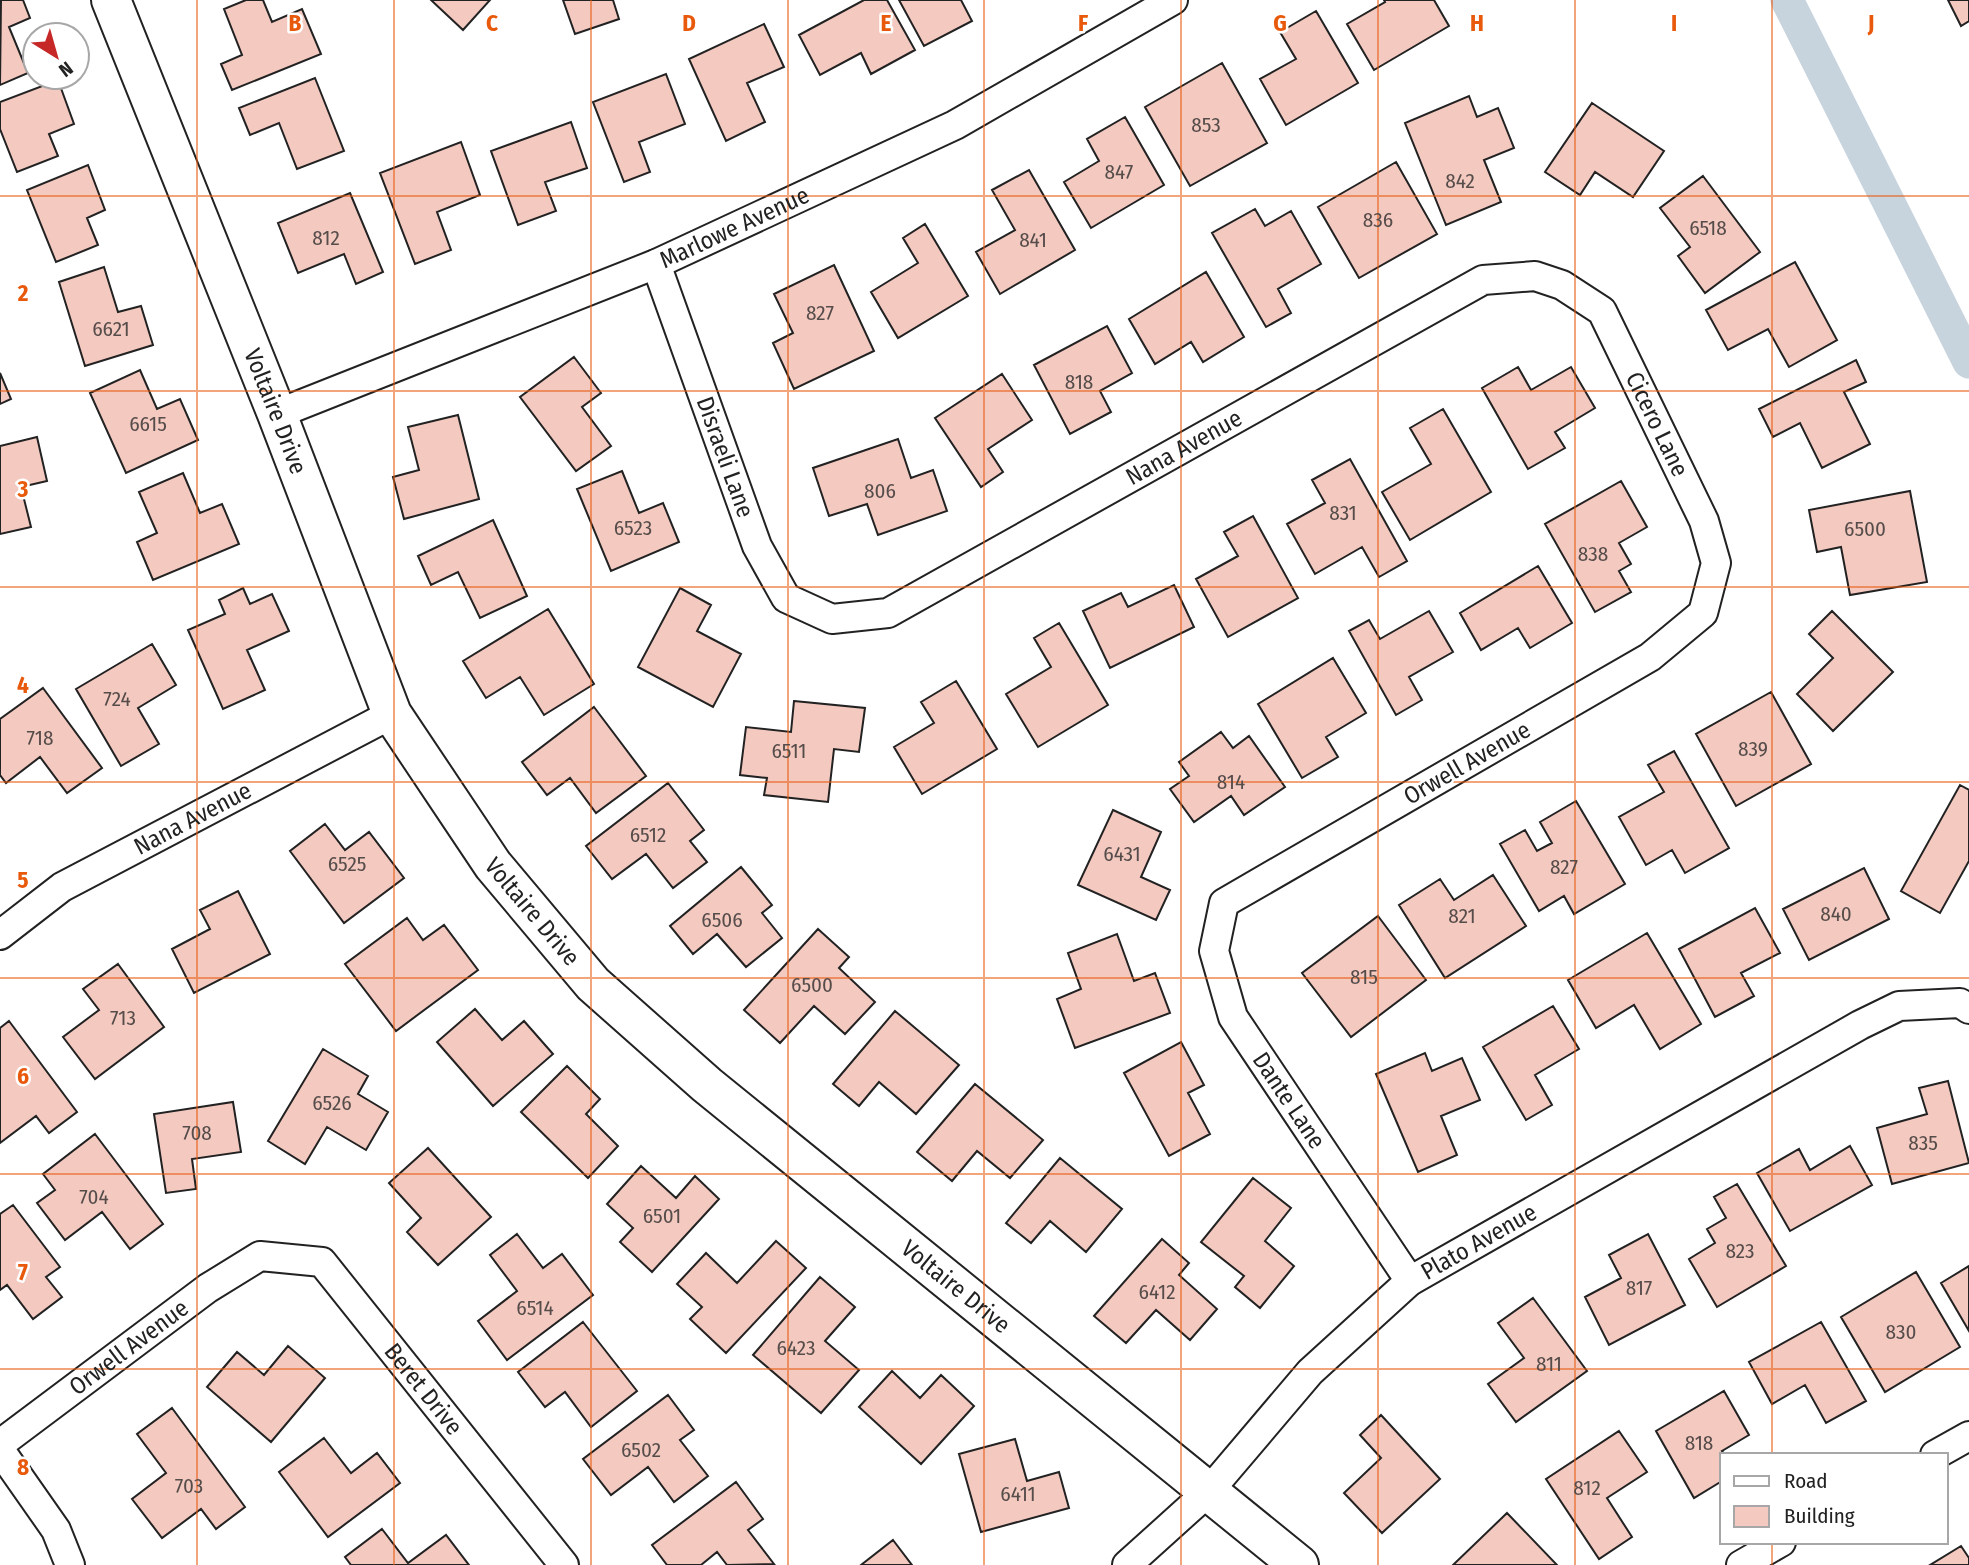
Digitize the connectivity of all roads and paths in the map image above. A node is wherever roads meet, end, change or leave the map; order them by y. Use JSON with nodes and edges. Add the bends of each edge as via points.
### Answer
{"nodes":[{"id":1,"x":111,"y":0,"type":"edge"},
{"id":2,"x":1173,"y":0,"type":"edge"},
{"id":3,"x":656,"y":264,"type":"junction"},
{"id":4,"x":1535,"y":276,"type":"joint"},
{"id":5,"x":277,"y":414,"type":"junction"},
{"id":6,"x":1703,"y":612,"type":"joint"},
{"id":7,"x":832,"y":619,"type":"joint"},
{"id":8,"x":392,"y":714,"type":"junction"},
{"id":9,"x":1224,"y":903,"type":"joint"},
{"id":10,"x":0,"y":934,"type":"edge"},
{"id":11,"x":1969,"y":1009,"type":"edge"},
{"id":12,"x":260,"y":1256,"type":"joint"},
{"id":13,"x":1410,"y":1281,"type":"junction"},
{"id":14,"x":1969,"y":1436,"type":"edge"},
{"id":15,"x":0,"y":1444,"type":"edge"},
{"id":16,"x":0,"y":1450,"type":"edge"},
{"id":17,"x":1939,"y":1453,"type":"edge"},
{"id":18,"x":1209,"y":1491,"type":"junction"},
{"id":19,"x":1778,"y":1544,"type":"edge"},
{"id":20,"x":70,"y":1565,"type":"edge"},
{"id":21,"x":564,"y":1565,"type":"edge"},
{"id":22,"x":1127,"y":1565,"type":"edge"},
{"id":23,"x":1299,"y":1565,"type":"edge"},
{"id":24,"x":1741,"y":1565,"type":"edge"}],
"edges":[{"from":1,"to":5,"type":"street","name":"Voltaire Drive"},
{"from":2,"to":3,"type":"street","name":"Marlowe Avenue","via":[[955,125]]},
{"from":3,"to":5,"type":"street","name":"Marlowe Avenue"},
{"from":3,"to":7,"type":"street","name":"Disraeli Lane","via":[[757,545],[786,598]]},
{"from":4,"to":6,"type":"street","name":"Cicero Lane","via":[[1562,285],[1602,311],[1704,521],[1716,563]]},
{"from":4,"to":7,"type":"street","name":"Nana Avenue","via":[[1483,280],[888,613]]},
{"from":5,"to":8,"type":"street","name":"Voltaire Drive"},
{"from":6,"to":9,"type":"street","name":"Orwell Avenue","via":[[1650,657]]},
{"from":8,"to":10,"type":"street","name":"Nana Avenue","via":[[62,887]]},
{"from":8,"to":18,"type":"street","name":"Voltaire Drive","via":[[493,865],[593,985],[707,1085]]},
{"from":9,"to":13,"type":"street","name":"Dante Lane","via":[[1214,951],[1233,1017]]},
{"from":11,"to":13,"type":"street","name":"Plato Avenue","via":[[1960,1003],[1899,1006]]},
{"from":12,"to":15,"type":"street","name":"Orwell Avenue","via":[[208,1288]]},
{"from":12,"to":21,"type":"street","name":"Beret Drive","via":[[322,1262]]},
{"from":13,"to":18,"type":"street","name":"Plato Avenue","via":[[1310,1372]]},
{"from":14,"to":17,"type":"street"},
{"from":16,"to":20,"type":"street","via":[[56,1530]]},
{"from":18,"to":22,"type":"street","name":"Plato Avenue"},
{"from":18,"to":23,"type":"street","name":"Voltaire Drive"},
{"from":19,"to":24,"type":"street"}]}
